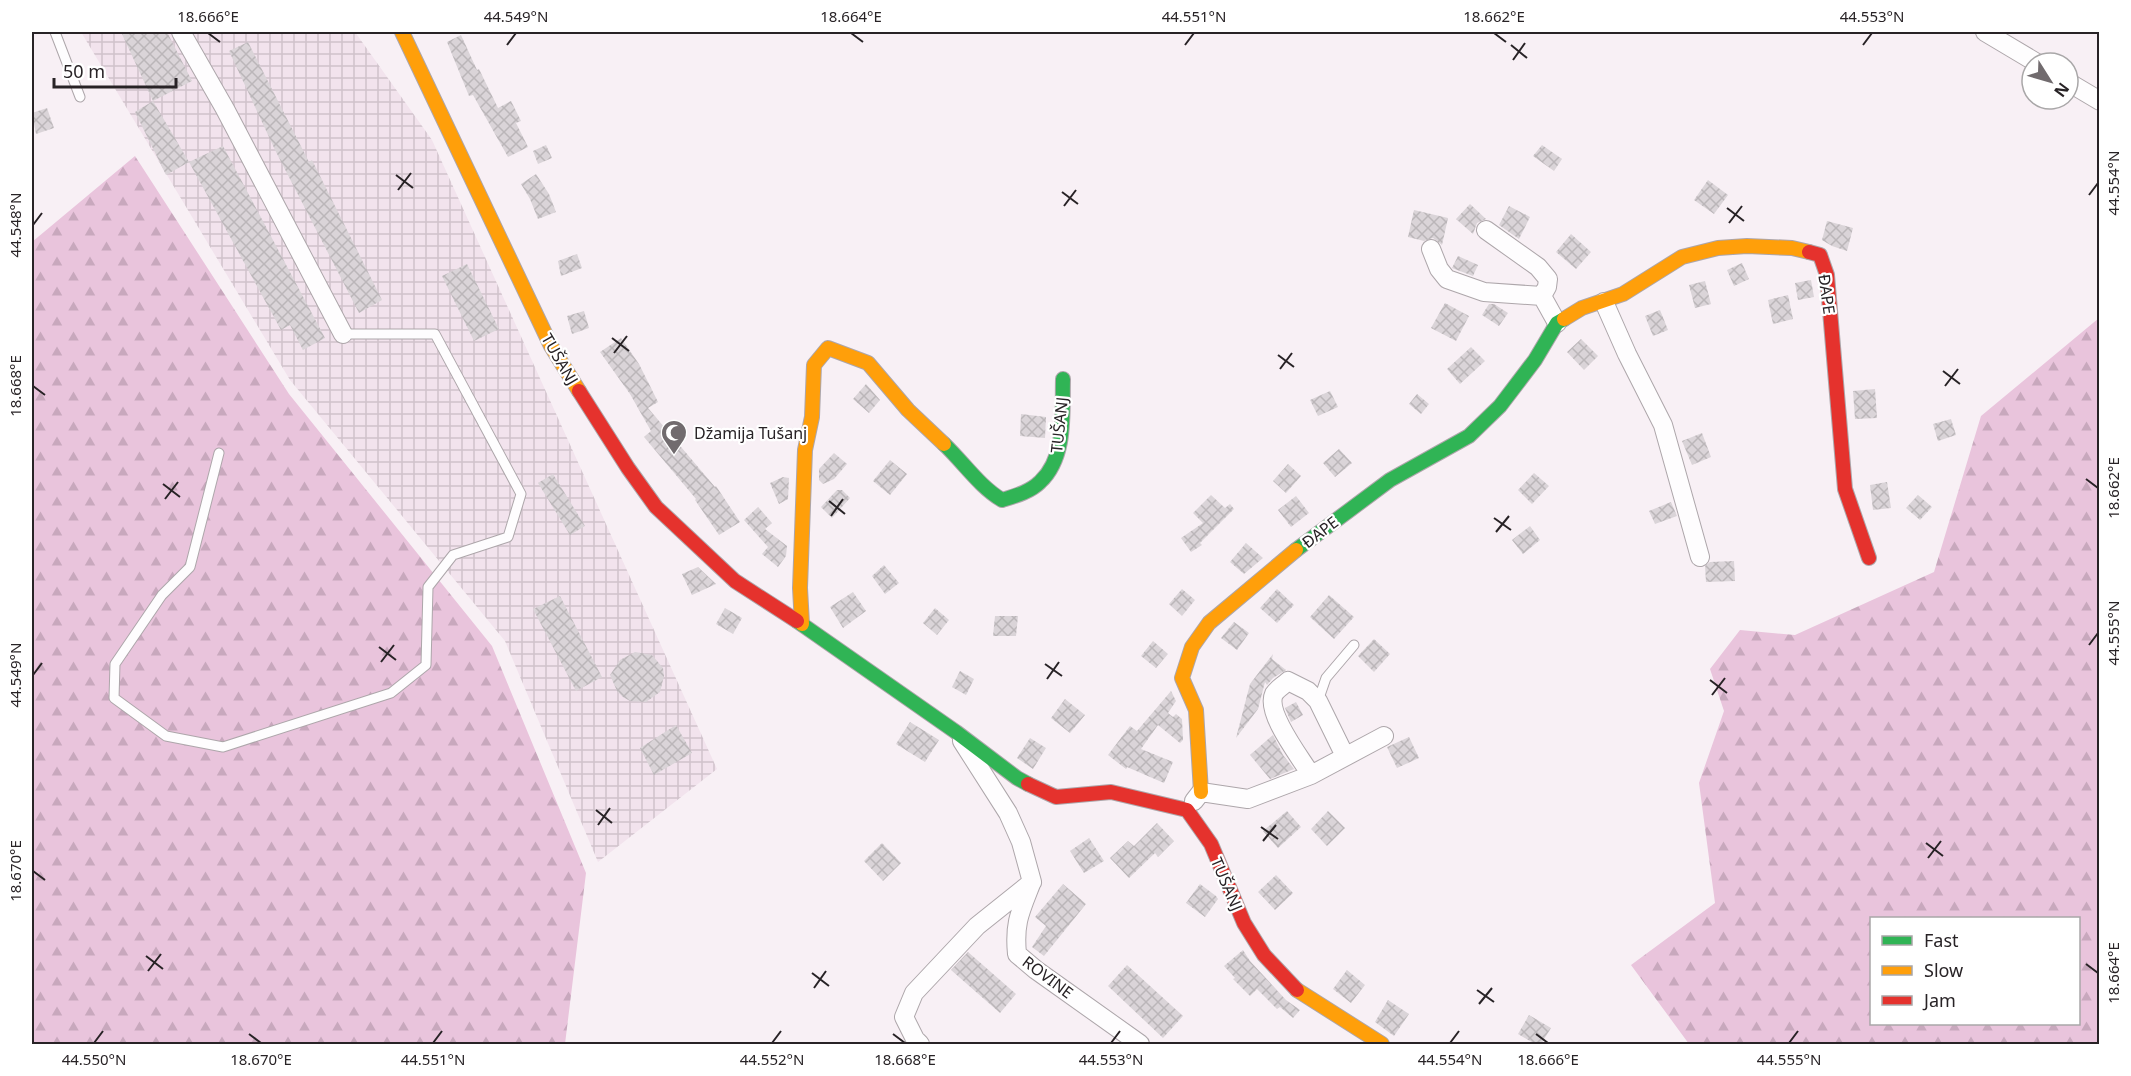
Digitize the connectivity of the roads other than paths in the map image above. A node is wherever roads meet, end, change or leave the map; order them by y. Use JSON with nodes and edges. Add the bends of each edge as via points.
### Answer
{"nodes":[{"id":1,"x":55,"y":32,"type":"edge"},
{"id":2,"x":181,"y":32,"type":"edge"},
{"id":3,"x":402,"y":32,"type":"edge"},
{"id":4,"x":1985,"y":32,"type":"edge"},
{"id":5,"x":2020,"y":53,"type":"edge"},
{"id":6,"x":2080,"y":89,"type":"edge"},
{"id":7,"x":80,"y":97,"type":"dead end"},
{"id":8,"x":2100,"y":101,"type":"edge"},
{"id":9,"x":1486,"y":230,"type":"dead end"},
{"id":10,"x":1431,"y":249,"type":"dead end"},
{"id":11,"x":1542,"y":296,"type":"junction"},
{"id":12,"x":1604,"y":302,"type":"junction"},
{"id":13,"x":1557,"y":323,"type":"junction"},
{"id":14,"x":343,"y":334,"type":"joint"},
{"id":15,"x":1063,"y":379,"type":"dead end"},
{"id":16,"x":219,"y":453,"type":"dead end"},
{"id":17,"x":1700,"y":556,"type":"dead end"},
{"id":18,"x":1869,"y":558,"type":"dead end"},
{"id":19,"x":802,"y":624,"type":"junction"},
{"id":20,"x":1354,"y":645,"type":"dead end"},
{"id":21,"x":1318,"y":701,"type":"junction"},
{"id":22,"x":956,"y":732,"type":"junction"},
{"id":23,"x":1384,"y":736,"type":"dead end"},
{"id":24,"x":1345,"y":756,"type":"junction"},
{"id":25,"x":1311,"y":775,"type":"junction"},
{"id":26,"x":1201,"y":792,"type":"junction"},
{"id":27,"x":1187,"y":810,"type":"junction"},
{"id":28,"x":1032,"y":882,"type":"junction"},
{"id":29,"x":920,"y":1044,"type":"edge"},
{"id":30,"x":1140,"y":1044,"type":"edge"},
{"id":31,"x":1382,"y":1044,"type":"edge"}],
"edges":[{"from":1,"to":7,"type":"lane"},
{"from":2,"to":14,"type":"street"},
{"from":3,"to":19,"type":"street","name":"TUŠANJ","via":[[551,346],[628,468],[656,507],[735,581]]},
{"from":4,"to":5,"type":"street"},
{"from":6,"to":8,"type":"street"},
{"from":9,"to":11,"type":"street","via":[[1538,267],[1548,279]]},
{"from":10,"to":11,"type":"street","via":[[1446,279],[1484,292]]},
{"from":11,"to":13,"type":"street"},
{"from":12,"to":13,"type":"street","name":"ĐAPE","via":[[1582,308]]},
{"from":12,"to":17,"type":"street","via":[[1663,425]]},
{"from":12,"to":18,"type":"street","name":"ĐAPE","via":[[1682,258],[1718,248],[1792,248],[1820,255],[1827,275],[1845,489]]},
{"from":13,"to":26,"type":"street","name":"ĐAPE","via":[[1500,406],[1469,436],[1390,480],[1297,549],[1209,623],[1192,647],[1182,678],[1196,710]]},
{"from":14,"to":16,"type":"lane","via":[[435,334],[521,494],[508,537],[453,555],[428,587],[426,665],[391,693],[223,747],[166,735],[114,698],[115,664],[162,595],[190,567]]},
{"from":15,"to":19,"type":"street","name":"TUŠANJ","via":[[1058,454],[1046,478],[1022,495],[1002,500],[987,491],[868,363],[828,348],[814,365],[812,417],[805,450]]},
{"from":19,"to":22,"type":"street","name":"TUŠANJ"},
{"from":20,"to":21,"type":"lane","via":[[1326,678]]},
{"from":21,"to":24,"type":"street"},
{"from":21,"to":25,"type":"street","via":[[1288,681],[1275,693],[1272,706]]},
{"from":22,"to":27,"type":"street","name":"TUŠANJ","via":[[1017,778],[1056,796],[1111,792]]},
{"from":22,"to":28,"type":"street","name":"TUŠANJ","via":[[1008,813]]},
{"from":23,"to":24,"type":"street"},
{"from":24,"to":25,"type":"street"},
{"from":25,"to":26,"type":"street","via":[[1248,799]]},
{"from":26,"to":27,"type":"street"},
{"from":27,"to":31,"type":"street","name":"TUŠANJ","via":[[1211,844],[1244,923],[1264,955],[1297,990]]},
{"from":28,"to":29,"type":"street","via":[[977,926],[914,993],[904,1017]]},
{"from":28,"to":30,"type":"street","name":"ROVINE","via":[[1017,917],[1017,954]]}]}
